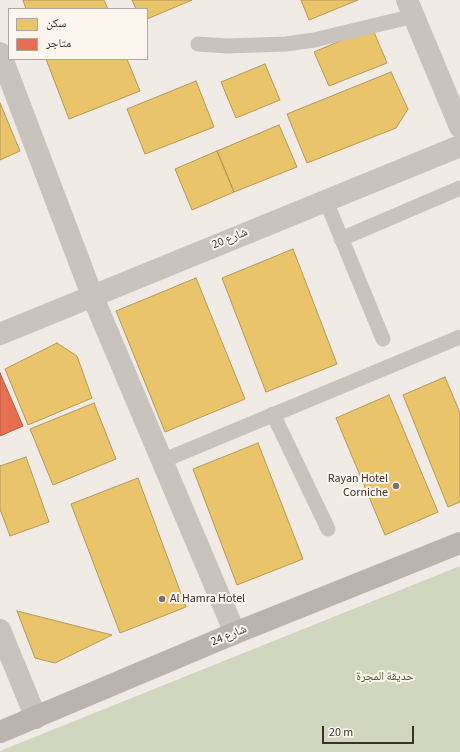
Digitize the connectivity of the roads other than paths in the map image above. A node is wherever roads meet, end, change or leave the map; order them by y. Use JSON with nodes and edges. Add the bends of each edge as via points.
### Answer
{"nodes":[{"id":1,"x":410,"y":8,"type":"edge"},
{"id":2,"x":198,"y":44,"type":"dead end"},
{"id":3,"x":0,"y":53,"type":"edge"},
{"id":4,"x":460,"y":127,"type":"edge"},
{"id":5,"x":460,"y":146,"type":"edge"},
{"id":6,"x":460,"y":188,"type":"edge"},
{"id":7,"x":326,"y":201,"type":"junction"},
{"id":8,"x":341,"y":239,"type":"junction"},
{"id":9,"x":92,"y":295,"type":"junction"},
{"id":10,"x":0,"y":334,"type":"edge"},
{"id":11,"x":460,"y":336,"type":"edge"},
{"id":12,"x":383,"y":339,"type":"dead end"},
{"id":13,"x":274,"y":414,"type":"junction"},
{"id":14,"x":162,"y":461,"type":"junction"},
{"id":15,"x":328,"y":529,"type":"dead end"},
{"id":16,"x":460,"y":543,"type":"edge"},
{"id":17,"x":0,"y":630,"type":"edge"},
{"id":18,"x":235,"y":633,"type":"junction"},
{"id":19,"x":36,"y":718,"type":"junction"},
{"id":20,"x":0,"y":732,"type":"edge"}],
"edges":[{"from":1,"to":2,"type":"lane","via":[[300,42],[256,46]]},
{"from":1,"to":4,"type":"street"},
{"from":3,"to":9,"type":"street"},
{"from":5,"to":7,"type":"street","name":"شارع 20"},
{"from":6,"to":8,"type":"lane"},
{"from":7,"to":8,"type":"lane"},
{"from":7,"to":9,"type":"street","name":"شارع 20"},
{"from":8,"to":12,"type":"lane"},
{"from":9,"to":10,"type":"street","name":"شارع 20"},
{"from":9,"to":14,"type":"street"},
{"from":11,"to":13,"type":"lane"},
{"from":13,"to":14,"type":"lane"},
{"from":13,"to":15,"type":"lane"},
{"from":14,"to":18,"type":"street"},
{"from":16,"to":18,"type":"street","name":"شارع 24"},
{"from":17,"to":19,"type":"street"},
{"from":18,"to":19,"type":"street","name":"شارع 24"},
{"from":19,"to":20,"type":"street","name":"شارع 24"}]}
